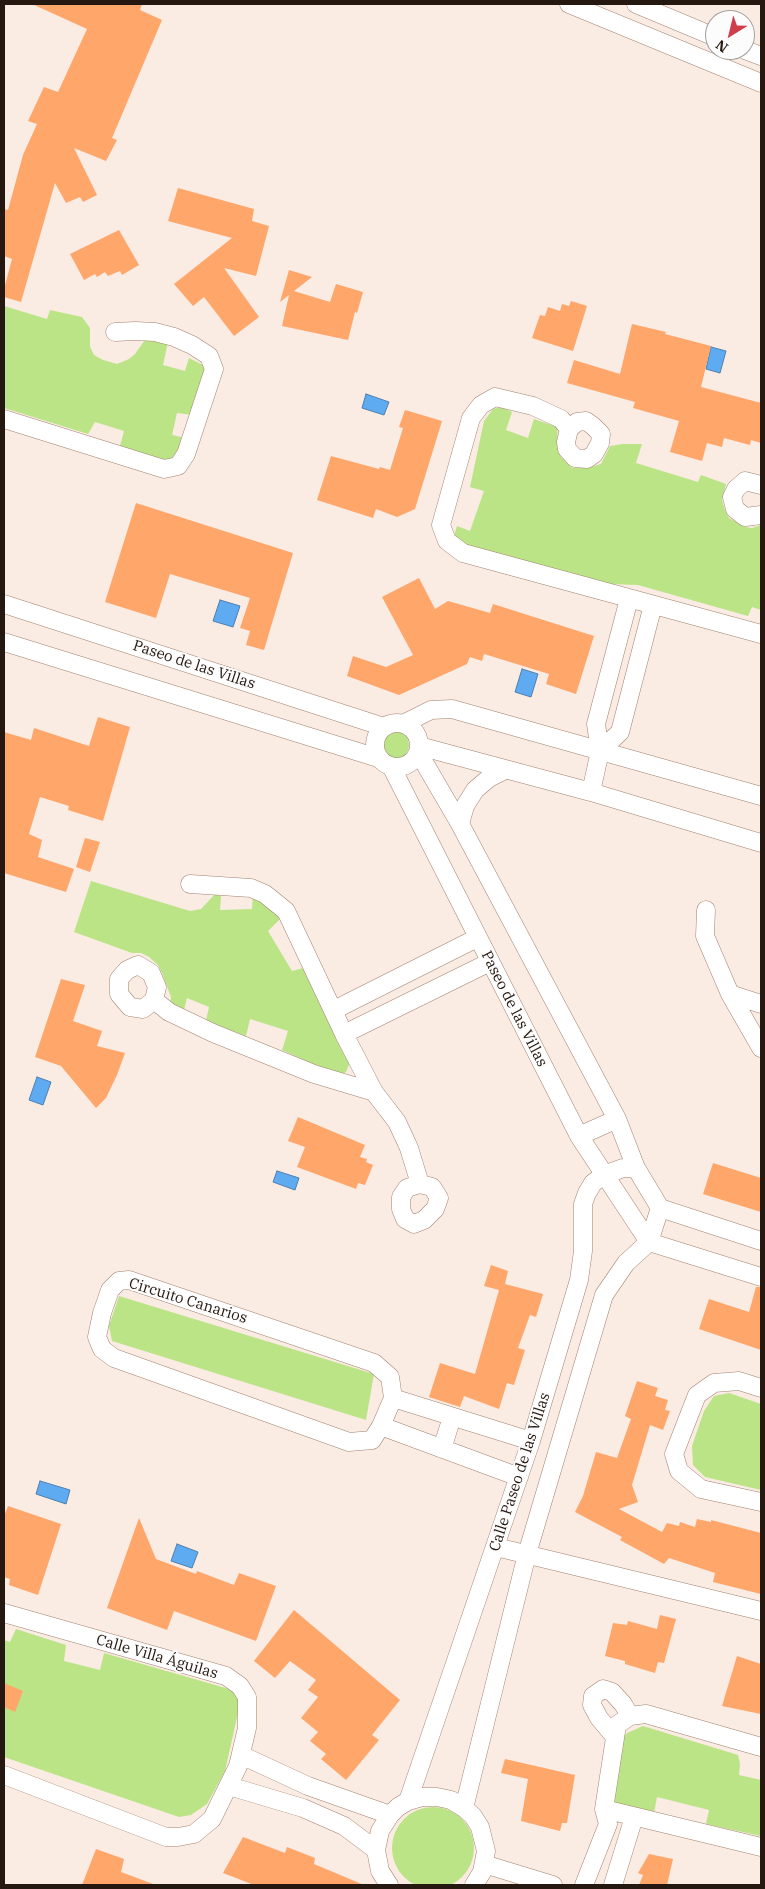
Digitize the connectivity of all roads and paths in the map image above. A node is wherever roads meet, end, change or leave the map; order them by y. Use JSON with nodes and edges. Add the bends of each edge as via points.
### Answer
{"nodes":[{"id":1,"x":569,"y":4,"type":"edge"},
{"id":2,"x":636,"y":4,"type":"edge"},
{"id":3,"x":705,"y":33,"type":"edge"},
{"id":4,"x":761,"y":83,"type":"edge"},
{"id":5,"x":115,"y":332,"type":"dead end"},
{"id":6,"x":5,"y":425,"type":"edge"},
{"id":7,"x":569,"y":429,"type":"dead end"},
{"id":8,"x":761,"y":485,"type":"edge"},
{"id":9,"x":761,"y":515,"type":"edge"},
{"id":10,"x":629,"y":599,"type":"junction"},
{"id":11,"x":4,"y":604,"type":"edge"},
{"id":12,"x":653,"y":605,"type":"junction"},
{"id":13,"x":761,"y":634,"type":"edge"},
{"id":14,"x":4,"y":642,"type":"edge"},
{"id":15,"x":610,"y":670,"type":"junction"},
{"id":16,"x":634,"y":675,"type":"junction"},
{"id":17,"x":404,"y":724,"type":"junction"},
{"id":18,"x":384,"y":727,"type":"junction"},
{"id":19,"x":419,"y":749,"type":"junction"},
{"id":20,"x":600,"y":751,"type":"junction"},
{"id":21,"x":385,"y":763,"type":"junction"},
{"id":22,"x":505,"y":770,"type":"junction"},
{"id":23,"x":591,"y":792,"type":"junction"},
{"id":24,"x":761,"y":796,"type":"edge"},
{"id":25,"x":460,"y":824,"type":"junction"},
{"id":26,"x":761,"y":843,"type":"edge"},
{"id":27,"x":190,"y":884,"type":"dead end"},
{"id":28,"x":706,"y":910,"type":"dead end"},
{"id":29,"x":478,"y":938,"type":"junction"},
{"id":30,"x":490,"y":962,"type":"junction"},
{"id":31,"x":394,"y":980,"type":"junction"},
{"id":32,"x":730,"y":994,"type":"junction"},
{"id":33,"x":154,"y":1000,"type":"dead end"},
{"id":34,"x":406,"y":1004,"type":"junction"},
{"id":35,"x":761,"y":1004,"type":"edge"},
{"id":36,"x":334,"y":1010,"type":"junction"},
{"id":37,"x":344,"y":1034,"type":"junction"},
{"id":38,"x":761,"y":1048,"type":"edge"},
{"id":39,"x":374,"y":1092,"type":"junction"},
{"id":40,"x":617,"y":1119,"type":"junction"},
{"id":41,"x":579,"y":1136,"type":"junction"},
{"id":42,"x":636,"y":1168,"type":"junction"},
{"id":43,"x":604,"y":1175,"type":"junction"},
{"id":44,"x":420,"y":1184,"type":"dead end"},
{"id":45,"x":660,"y":1208,"type":"junction"},
{"id":46,"x":761,"y":1241,"type":"edge"},
{"id":47,"x":650,"y":1242,"type":"junction"},
{"id":48,"x":761,"y":1277,"type":"edge"},
{"id":49,"x":761,"y":1388,"type":"edge"},
{"id":50,"x":393,"y":1398,"type":"junction"},
{"id":51,"x":452,"y":1417,"type":"junction"},
{"id":52,"x":381,"y":1426,"type":"junction"},
{"id":53,"x":531,"y":1441,"type":"junction"},
{"id":54,"x":442,"y":1449,"type":"junction"},
{"id":55,"x":519,"y":1477,"type":"junction"},
{"id":56,"x":761,"y":1502,"type":"edge"},
{"id":57,"x":496,"y":1547,"type":"junction"},
{"id":58,"x":527,"y":1554,"type":"junction"},
{"id":59,"x":761,"y":1611,"type":"edge"},
{"id":60,"x":4,"y":1613,"type":"edge"},
{"id":61,"x":630,"y":1716,"type":"junction"},
{"id":62,"x":615,"y":1737,"type":"junction"},
{"id":63,"x":761,"y":1747,"type":"edge"},
{"id":64,"x":242,"y":1755,"type":"junction"},
{"id":65,"x":4,"y":1775,"type":"edge"},
{"id":66,"x":229,"y":1786,"type":"junction"},
{"id":67,"x":308,"y":1786,"type":"junction"},
{"id":68,"x":408,"y":1801,"type":"junction"},
{"id":69,"x":303,"y":1808,"type":"junction"},
{"id":70,"x":464,"y":1808,"type":"junction"},
{"id":71,"x":604,"y":1809,"type":"junction"},
{"id":72,"x":390,"y":1815,"type":"junction"},
{"id":73,"x":634,"y":1817,"type":"junction"},
{"id":74,"x":761,"y":1847,"type":"edge"},
{"id":75,"x":376,"y":1850,"type":"junction"},
{"id":76,"x":484,"y":1864,"type":"junction"},
{"id":77,"x":389,"y":1885,"type":"edge"},
{"id":78,"x":474,"y":1885,"type":"edge"},
{"id":79,"x":553,"y":1885,"type":"edge"},
{"id":80,"x":584,"y":1885,"type":"edge"},
{"id":81,"x":613,"y":1885,"type":"edge"}],
"edges":[{"from":1,"to":4,"type":"street"},
{"from":2,"to":3,"type":"street"},
{"from":5,"to":6,"type":"street","via":[[155,332],[192,345],[208,356],[214,369],[186,454],[178,466],[164,469]]},
{"from":7,"to":10,"type":"street","via":[[561,419],[533,406],[495,397],[481,404],[471,418],[441,525],[447,541],[463,553]]},
{"from":8,"to":9,"type":"street","via":[[745,481],[732,497],[735,509],[746,517]]},
{"from":10,"to":12,"type":"street"},
{"from":10,"to":15,"type":"street"},
{"from":11,"to":18,"type":"street","name":"Paseo de las Villas"},
{"from":12,"to":13,"type":"street"},
{"from":12,"to":16,"type":"street"},
{"from":14,"to":21,"type":"street"},
{"from":15,"to":16,"type":"street"},
{"from":15,"to":20,"type":"street","via":[[596,724]]},
{"from":16,"to":20,"type":"street","via":[[620,732]]},
{"from":17,"to":18,"type":"street"},
{"from":17,"to":19,"type":"street","via":[[415,732]]},
{"from":17,"to":20,"type":"street","via":[[431,710],[452,709]]},
{"from":18,"to":21,"type":"street","via":[[374,741],[374,750]]},
{"from":19,"to":21,"type":"street","via":[[411,763],[399,768]]},
{"from":19,"to":22,"type":"street"},
{"from":19,"to":25,"type":"street"},
{"from":20,"to":23,"type":"street"},
{"from":20,"to":24,"type":"street"},
{"from":21,"to":29,"type":"street","name":"Paseo de las Villas"},
{"from":22,"to":23,"type":"street"},
{"from":22,"to":25,"type":"street","via":[[475,790],[465,806]]},
{"from":23,"to":26,"type":"street"},
{"from":25,"to":40,"type":"street"},
{"from":27,"to":36,"type":"street","via":[[251,888],[265,894],[286,911]]},
{"from":28,"to":32,"type":"street","via":[[705,936]]},
{"from":29,"to":30,"type":"street","name":"Paseo de las Villas"},
{"from":29,"to":31,"type":"street"},
{"from":30,"to":34,"type":"street"},
{"from":30,"to":41,"type":"street","name":"Paseo de las Villas"},
{"from":31,"to":34,"type":"street"},
{"from":31,"to":36,"type":"street"},
{"from":32,"to":35,"type":"street"},
{"from":32,"to":38,"type":"street"},
{"from":33,"to":39,"type":"street","via":[[169,1012],[213,1033],[314,1074]]},
{"from":34,"to":37,"type":"street"},
{"from":36,"to":37,"type":"street"},
{"from":37,"to":39,"type":"street"},
{"from":39,"to":44,"type":"street","via":[[397,1122],[410,1148]]},
{"from":40,"to":41,"type":"street"},
{"from":40,"to":42,"type":"street"},
{"from":41,"to":43,"type":"street","name":"Paseo de las Villas"},
{"from":42,"to":43,"type":"street","via":[[623,1168]]},
{"from":42,"to":45,"type":"street"},
{"from":43,"to":47,"type":"street","name":"Paseo de las Villas"},
{"from":43,"to":53,"type":"street","name":"Calle Paseo de las Villas","via":[[593,1183],[583,1204],[579,1280]]},
{"from":45,"to":46,"type":"street"},
{"from":45,"to":47,"type":"street"},
{"from":47,"to":48,"type":"street"},
{"from":47,"to":58,"type":"street","name":"Calle Paseo de las Villas","via":[[626,1263],[604,1295]]},
{"from":49,"to":56,"type":"street","via":[[739,1381],[714,1383],[697,1394],[674,1454],[679,1471],[701,1489]]},
{"from":50,"to":51,"type":"street"},
{"from":50,"to":52,"type":"street","name":"Circuito Canarios"},
{"from":50,"to":52,"type":"street","name":"Circuito Canarios","via":[[390,1377],[374,1363],[129,1280],[118,1281],[110,1290],[97,1337],[102,1349],[114,1358],[349,1442],[372,1440]]},
{"from":51,"to":53,"type":"street"},
{"from":51,"to":54,"type":"street"},
{"from":52,"to":54,"type":"street"},
{"from":53,"to":55,"type":"street","name":"Calle Paseo de las Villas"},
{"from":54,"to":55,"type":"street"},
{"from":55,"to":57,"type":"street","name":"Calle Paseo de las Villas"},
{"from":57,"to":58,"type":"street"},
{"from":57,"to":68,"type":"street","name":"Calle Paseo de las Villas"},
{"from":58,"to":59,"type":"street"},
{"from":58,"to":70,"type":"street","name":"Calle Paseo de las Villas"},
{"from":60,"to":64,"type":"street","name":"Calle Villa Águilas","via":[[226,1676],[240,1686],[247,1697],[247,1728]]},
{"from":61,"to":62,"type":"street","via":[[617,1725]]},
{"from":61,"to":62,"type":"street","via":[[612,1692],[603,1690],[593,1696],[595,1712]]},
{"from":61,"to":63,"type":"street","via":[[646,1714]]},
{"from":62,"to":71,"type":"street"},
{"from":64,"to":66,"type":"street","name":"Calle Villa Águilas"},
{"from":64,"to":67,"type":"street"},
{"from":65,"to":66,"type":"street","name":"Calle Villa Águilas","via":[[166,1837],[194,1834],[212,1819]]},
{"from":66,"to":69,"type":"street"},
{"from":67,"to":69,"type":"street"},
{"from":67,"to":72,"type":"street"},
{"from":68,"to":70,"type":"street","via":[[437,1796]]},
{"from":68,"to":72,"type":"street"},
{"from":69,"to":75,"type":"street","via":[[344,1826]]},
{"from":70,"to":76,"type":"street","via":[[480,1827],[486,1851]]},
{"from":71,"to":73,"type":"street"},
{"from":71,"to":80,"type":"street","via":[[608,1824]]},
{"from":72,"to":75,"type":"street","via":[[380,1831]]},
{"from":73,"to":74,"type":"street"},
{"from":73,"to":81,"type":"street"},
{"from":75,"to":77,"type":"street","via":[[380,1871]]},
{"from":76,"to":78,"type":"street"},
{"from":76,"to":79,"type":"street"}]}
